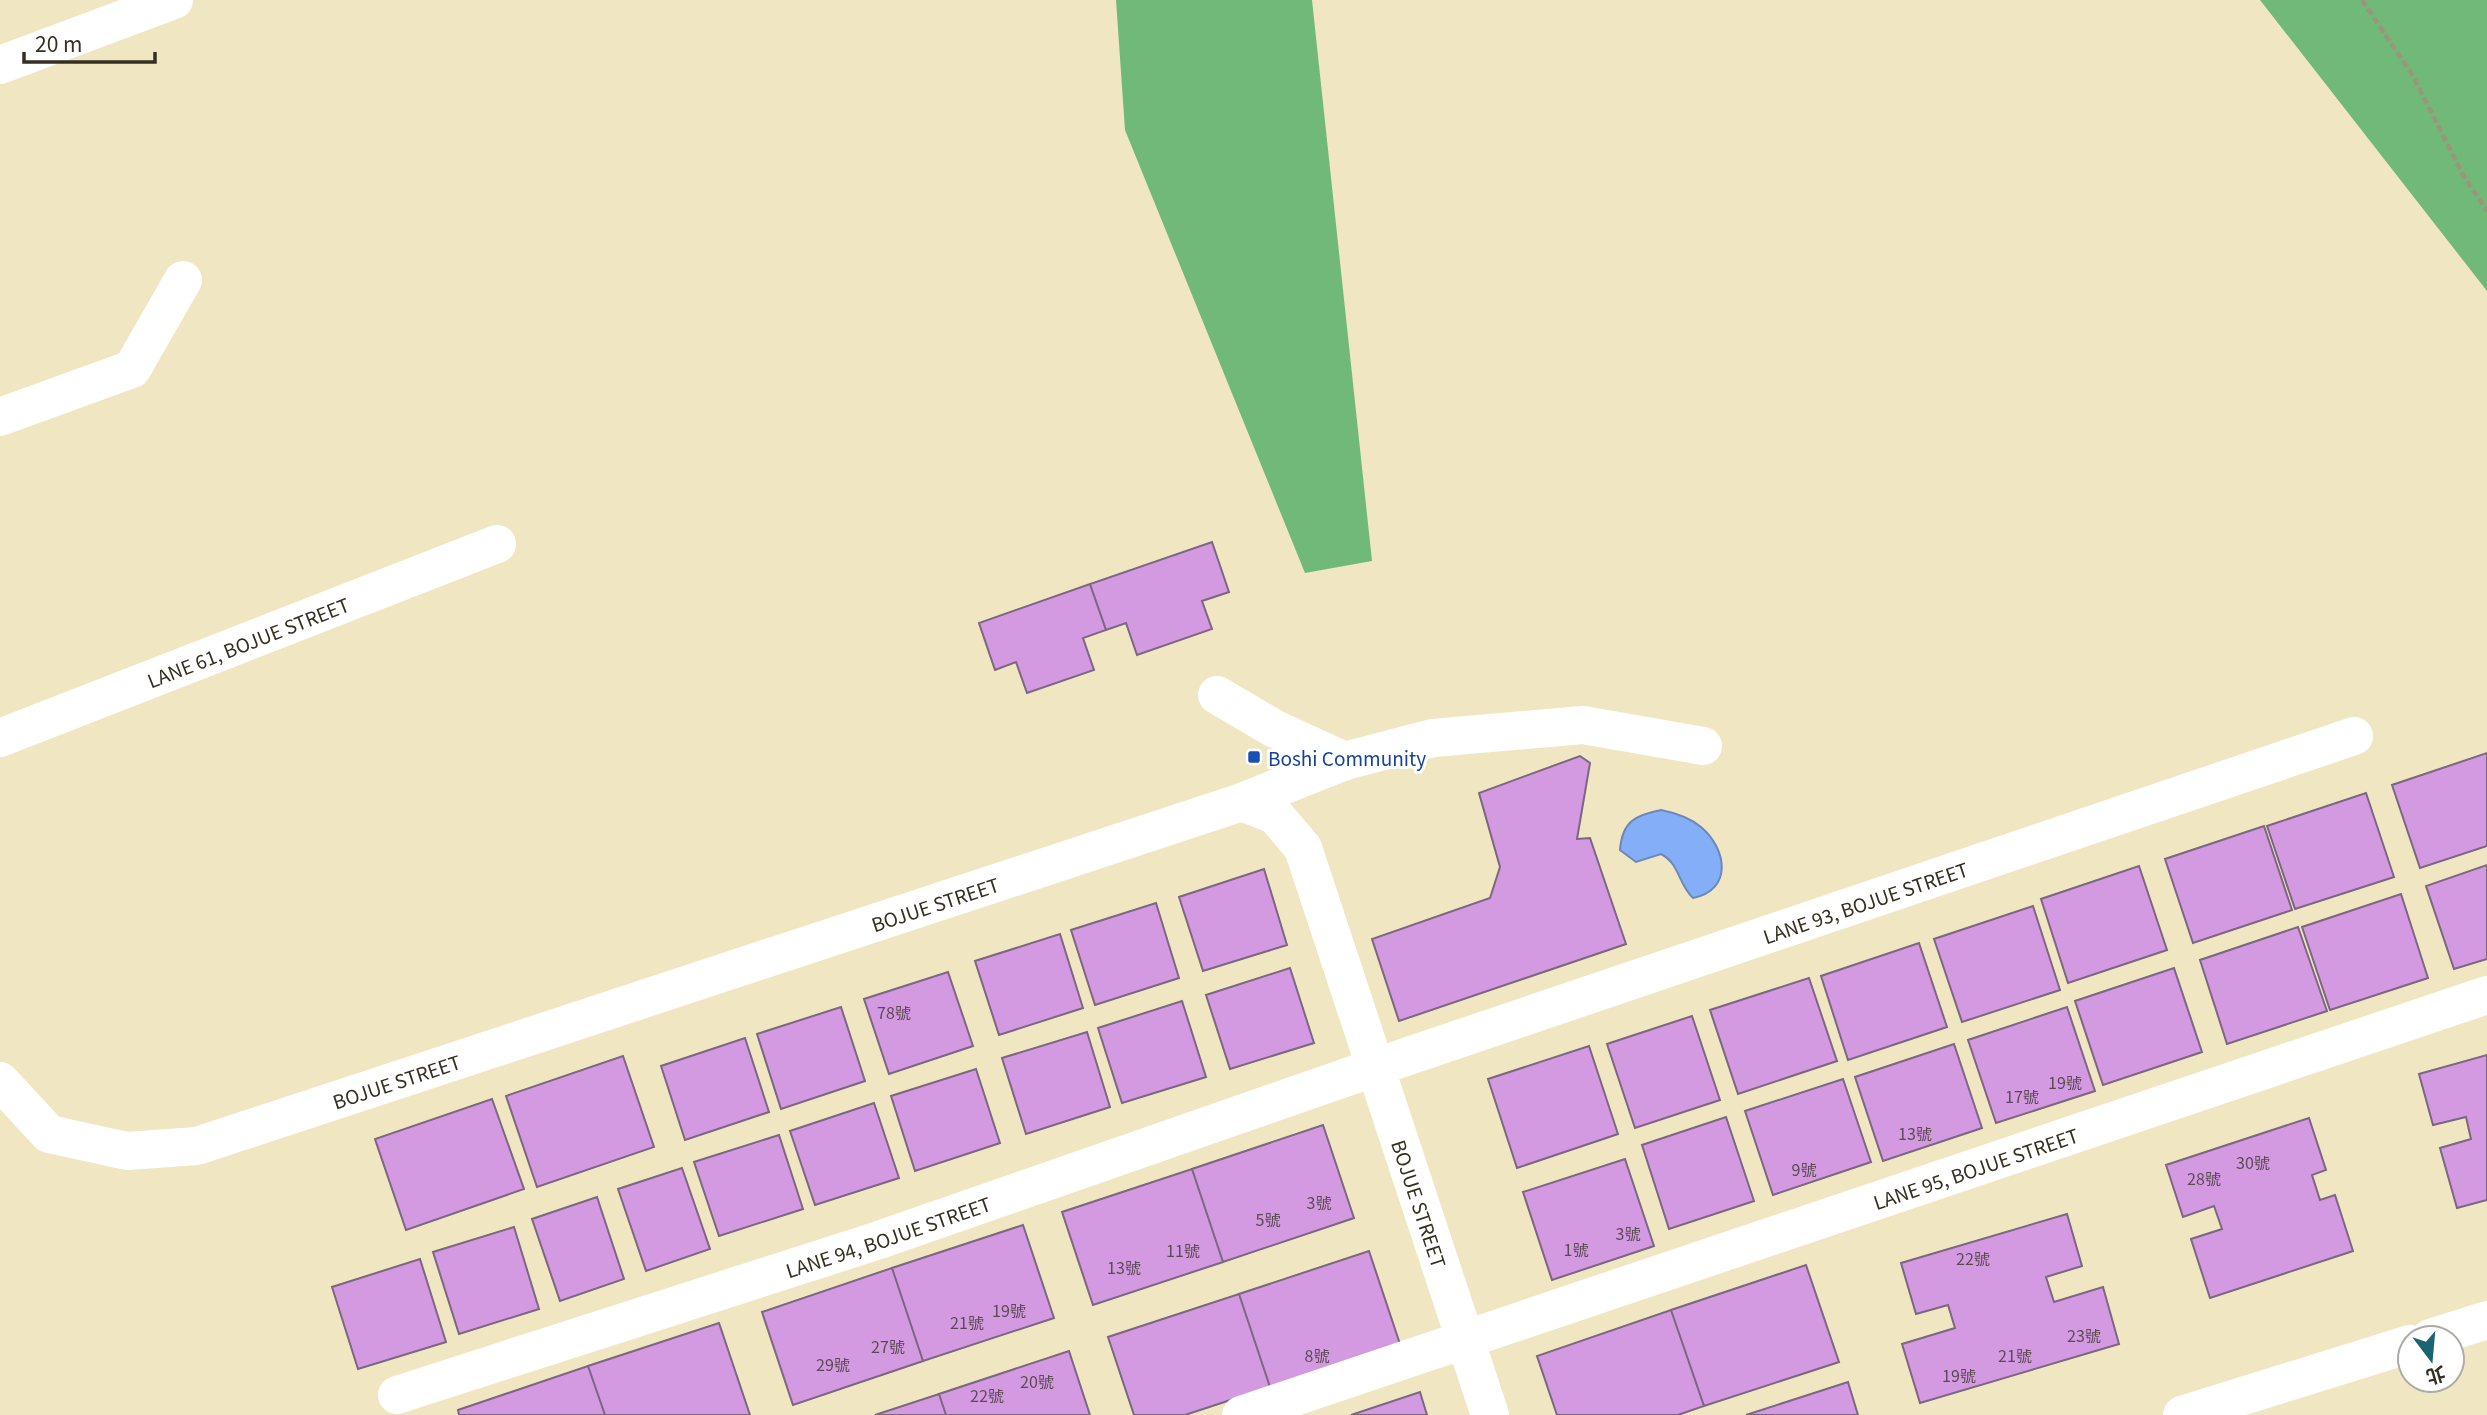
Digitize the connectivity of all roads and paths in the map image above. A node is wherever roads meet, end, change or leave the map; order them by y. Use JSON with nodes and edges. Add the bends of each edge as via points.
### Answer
{"nodes":[{"id":1,"x":174,"y":0,"type":"edge"},
{"id":2,"x":2362,"y":0,"type":"edge"},
{"id":3,"x":0,"y":65,"type":"edge"},
{"id":4,"x":2487,"y":211,"type":"edge"},
{"id":5,"x":183,"y":280,"type":"dead end"},
{"id":6,"x":0,"y":417,"type":"edge"},
{"id":7,"x":497,"y":544,"type":"dead end"},
{"id":8,"x":1217,"y":695,"type":"dead end"},
{"id":9,"x":2354,"y":736,"type":"dead end"},
{"id":10,"x":0,"y":738,"type":"edge"},
{"id":11,"x":1703,"y":746,"type":"dead end"},
{"id":12,"x":1345,"y":761,"type":"junction"},
{"id":13,"x":1242,"y":802,"type":"junction"},
{"id":14,"x":2487,"y":995,"type":"edge"},
{"id":15,"x":1376,"y":1067,"type":"junction"},
{"id":16,"x":0,"y":1081,"type":"edge"},
{"id":17,"x":2487,"y":1320,"type":"edge"},
{"id":18,"x":2466,"y":1327,"type":"edge"},
{"id":19,"x":1465,"y":1340,"type":"junction"},
{"id":20,"x":2396,"y":1348,"type":"edge"},
{"id":21,"x":397,"y":1395,"type":"dead end"},
{"id":22,"x":1241,"y":1415,"type":"edge"},
{"id":23,"x":1490,"y":1415,"type":"edge"},
{"id":24,"x":2182,"y":1415,"type":"edge"}],
"edges":[{"from":1,"to":3,"type":"street"},
{"from":2,"to":4,"type":"path","via":[[2413,76],[2463,175]]},
{"from":5,"to":6,"type":"street","via":[[131,369]]},
{"from":7,"to":10,"type":"street","name":"LANE 61, BOJUE STREET"},
{"from":8,"to":12,"type":"street","via":[[1275,729]]},
{"from":9,"to":15,"type":"street","name":"LANE 93, BOJUE STREET"},
{"from":11,"to":12,"type":"street","via":[[1583,725],[1433,738]]},
{"from":12,"to":13,"type":"street"},
{"from":13,"to":15,"type":"street","name":"BOJUE STREET","via":[[1275,815],[1303,848]]},
{"from":13,"to":16,"type":"street","name":"BOJUE STREET","via":[[197,1146],[127,1151],[49,1134]]},
{"from":14,"to":19,"type":"street","name":"LANE 95, BOJUE STREET"},
{"from":15,"to":19,"type":"street","name":"BOJUE STREET"},
{"from":15,"to":21,"type":"street","name":"LANE 94, BOJUE STREET","via":[[879,1240]]},
{"from":17,"to":18,"type":"street"},
{"from":19,"to":22,"type":"street","name":"LANE 95, BOJUE STREET"},
{"from":19,"to":23,"type":"street","name":"BOJUE STREET"},
{"from":20,"to":24,"type":"street"}]}
